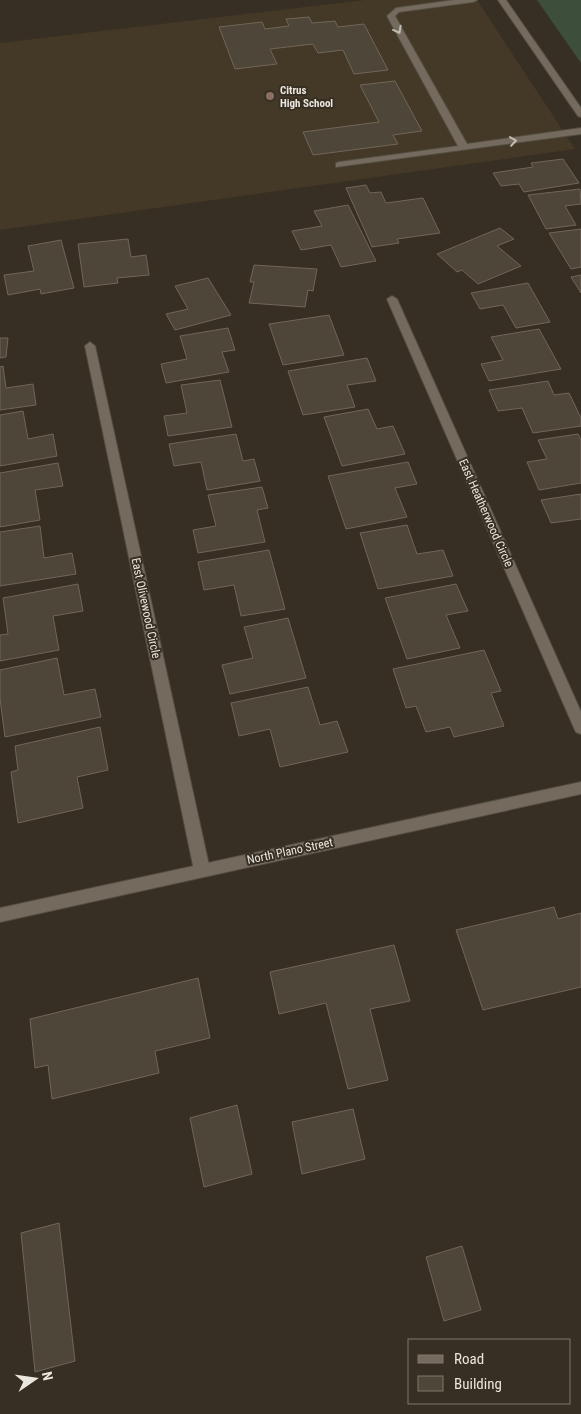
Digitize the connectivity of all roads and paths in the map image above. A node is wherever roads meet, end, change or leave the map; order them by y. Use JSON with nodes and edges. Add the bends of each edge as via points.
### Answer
{"nodes":[{"id":1,"x":473,"y":0,"type":"edge"},
{"id":2,"x":502,"y":0,"type":"edge"},
{"id":3,"x":581,"y":114,"type":"edge"},
{"id":4,"x":581,"y":131,"type":"edge"},
{"id":5,"x":464,"y":148,"type":"junction"},
{"id":6,"x":339,"y":165,"type":"dead end"},
{"id":7,"x":392,"y":299,"type":"dead end"},
{"id":8,"x":90,"y":346,"type":"dead end"},
{"id":9,"x":581,"y":728,"type":"edge"},
{"id":10,"x":581,"y":788,"type":"edge"},
{"id":11,"x":202,"y":870,"type":"junction"},
{"id":12,"x":0,"y":915,"type":"edge"}],
"edges":[{"from":1,"to":5,"type":"street","one_way":true,"via":[[396,10],[391,16]]},
{"from":2,"to":3,"type":"street"},
{"from":5,"to":4,"type":"street","one_way":true},
{"from":5,"to":6,"type":"street"},
{"from":7,"to":9,"type":"street","name":"East Heatherwood Circle"},
{"from":8,"to":11,"type":"street","name":"East Olivewood Circle"},
{"from":10,"to":11,"type":"street","name":"North Plano Street"},
{"from":11,"to":12,"type":"street","name":"North Plano Street"}]}
